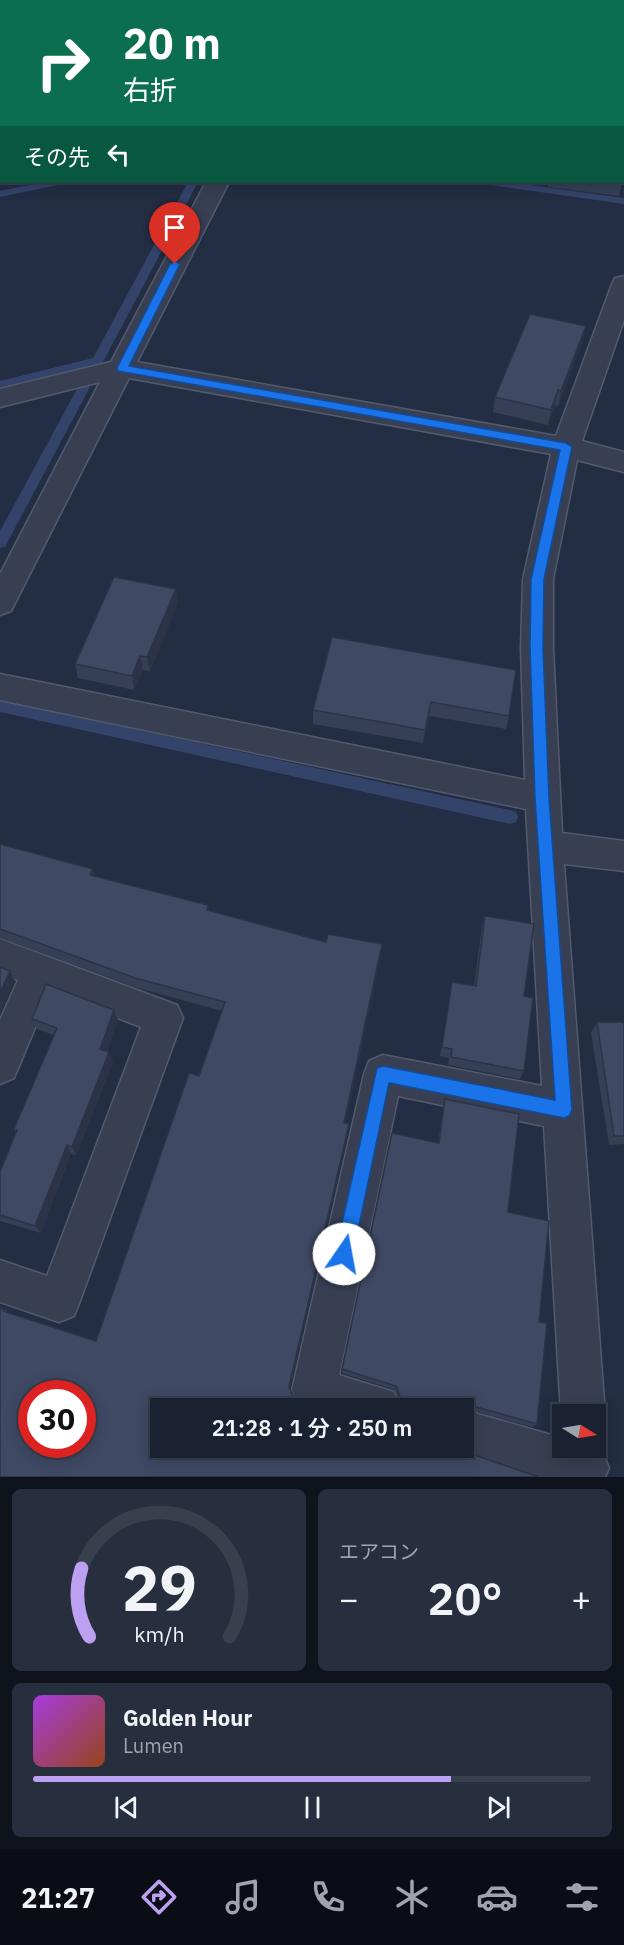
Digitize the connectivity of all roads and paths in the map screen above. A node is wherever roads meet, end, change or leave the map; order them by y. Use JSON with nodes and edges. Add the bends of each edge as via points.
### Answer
{"nodes":[{"id":1,"x":216,"y":183,"type":"edge"},
{"id":2,"x":624,"y":284,"type":"edge"},
{"id":3,"x":616,"y":333,"type":"edge"},
{"id":4,"x":122,"y":368,"type":"junction"},
{"id":5,"x":0,"y":398,"type":"edge"},
{"id":6,"x":566,"y":447,"type":"junction"},
{"id":7,"x":624,"y":462,"type":"edge"},
{"id":8,"x":0,"y":603,"type":"edge"},
{"id":9,"x":0,"y":687,"type":"edge"},
{"id":10,"x":542,"y":798,"type":"junction"},
{"id":11,"x":547,"y":847,"type":"junction"},
{"id":12,"x":624,"y":856,"type":"edge"},
{"id":13,"x":0,"y":956,"type":"edge"},
{"id":14,"x":40,"y":971,"type":"junction"},
{"id":15,"x":0,"y":1065,"type":"edge"},
{"id":16,"x":564,"y":1110,"type":"junction"},
{"id":17,"x":0,"y":1281,"type":"edge"},
{"id":18,"x":342,"y":1398,"type":"edge"},
{"id":19,"x":582,"y":1404,"type":"edge"},
{"id":20,"x":474,"y":1436,"type":"edge"},
{"id":21,"x":586,"y":1464,"type":"edge"}],
"edges":[{"from":1,"to":4,"type":"street"},
{"from":2,"to":3,"type":"street"},
{"from":3,"to":6,"type":"street"},
{"from":4,"to":5,"type":"street"},
{"from":4,"to":6,"type":"street"},
{"from":4,"to":8,"type":"street"},
{"from":6,"to":7,"type":"street"},
{"from":6,"to":10,"type":"street","via":[[537,579]]},
{"from":9,"to":10,"type":"street"},
{"from":10,"to":11,"type":"street"},
{"from":11,"to":12,"type":"street"},
{"from":11,"to":16,"type":"street"},
{"from":13,"to":14,"type":"street"},
{"from":14,"to":15,"type":"street"},
{"from":14,"to":17,"type":"street","via":[[164,1018],[59,1301]]},
{"from":16,"to":18,"type":"street","via":[[383,1074],[314,1390]]},
{"from":16,"to":19,"type":"street"},
{"from":20,"to":21,"type":"street"}]}
